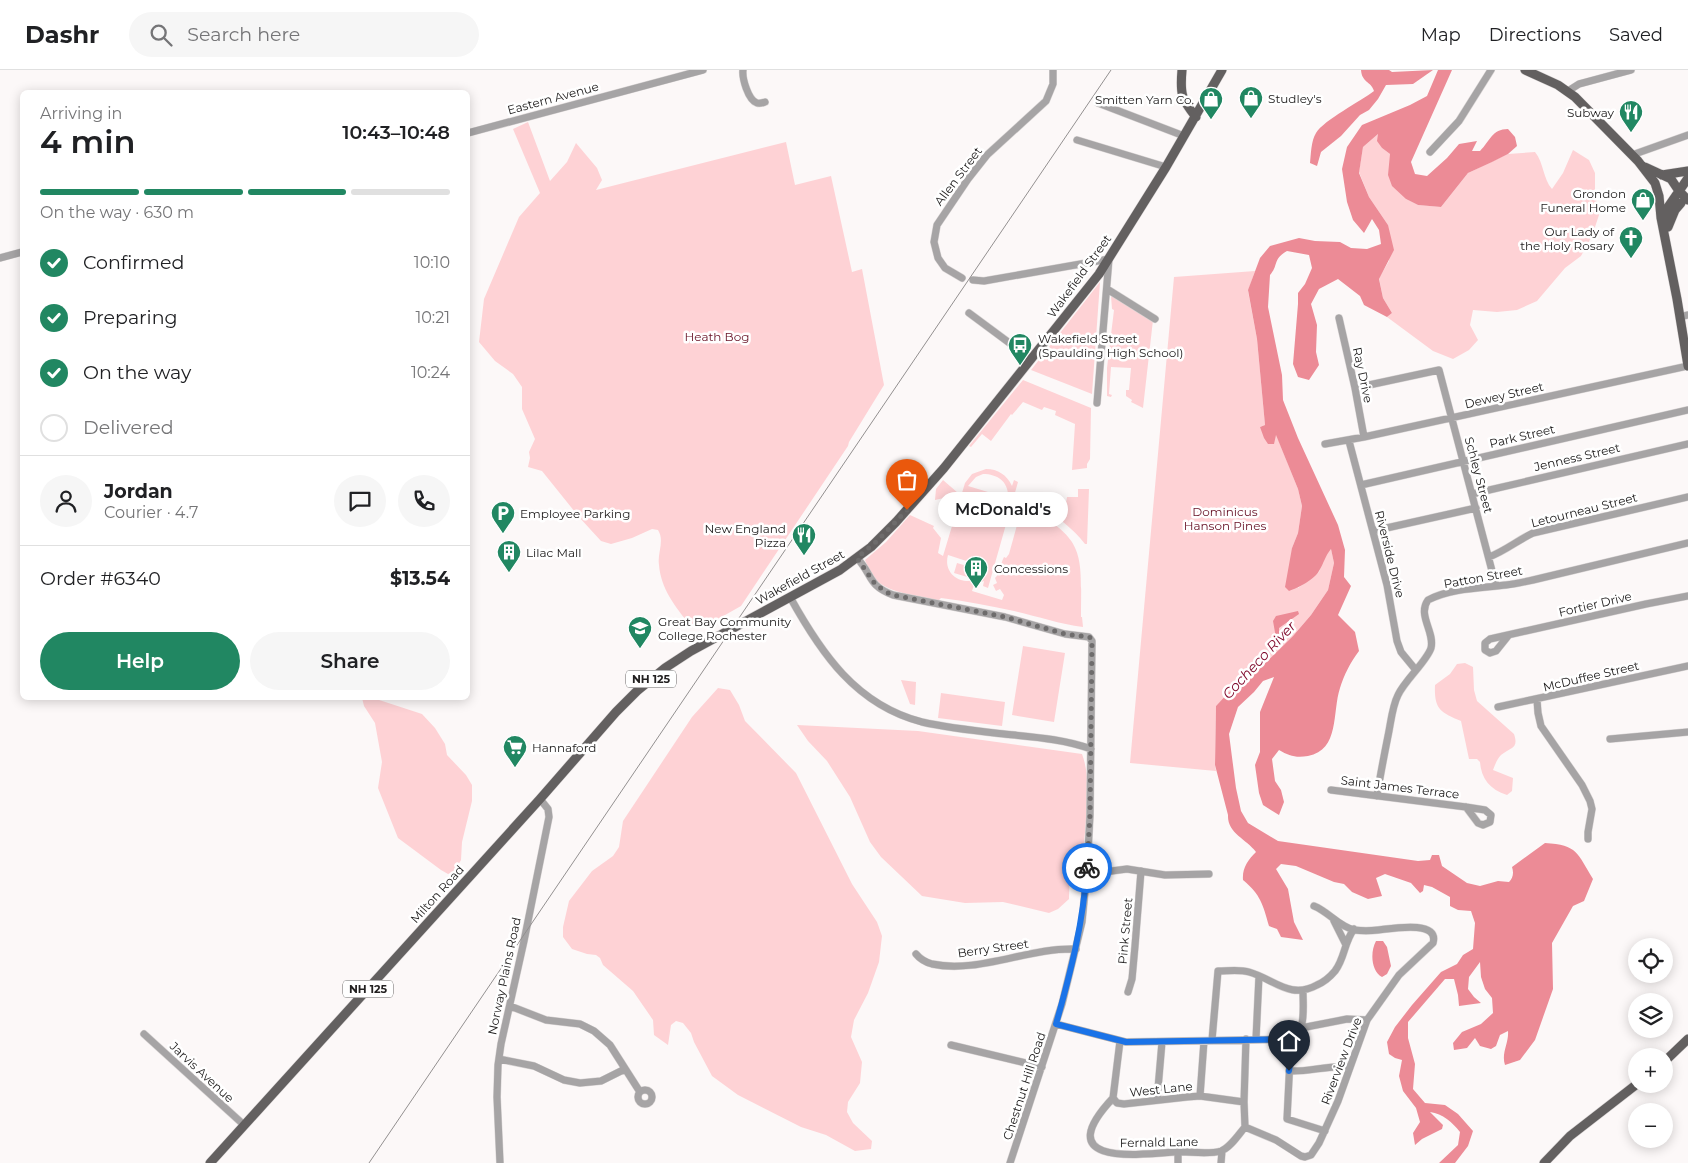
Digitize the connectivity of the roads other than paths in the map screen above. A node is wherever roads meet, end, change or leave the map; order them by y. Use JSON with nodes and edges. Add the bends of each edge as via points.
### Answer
{"nodes":[{"id":1,"x":703,"y":70,"type":"edge"},
{"id":2,"x":743,"y":70,"type":"edge"},
{"id":3,"x":1053,"y":70,"type":"edge"},
{"id":4,"x":1182,"y":70,"type":"edge"},
{"id":5,"x":1222,"y":70,"type":"edge"},
{"id":6,"x":1492,"y":70,"type":"edge"},
{"id":7,"x":1525,"y":70,"type":"edge"},
{"id":8,"x":1631,"y":70,"type":"edge"},
{"id":9,"x":1568,"y":92,"type":"junction"},
{"id":10,"x":765,"y":102,"type":"dead end"},
{"id":11,"x":1098,"y":102,"type":"dead end"},
{"id":12,"x":1196,"y":117,"type":"junction"},
{"id":13,"x":470,"y":132,"type":"edge"},
{"id":14,"x":1688,"y":135,"type":"edge"},
{"id":15,"x":1184,"y":136,"type":"junction"},
{"id":16,"x":1077,"y":140,"type":"dead end"},
{"id":17,"x":1430,"y":152,"type":"dead end"},
{"id":18,"x":1632,"y":155,"type":"junction"},
{"id":19,"x":1643,"y":166,"type":"junction"},
{"id":20,"x":1166,"y":167,"type":"junction"},
{"id":21,"x":1662,"y":175,"type":"junction"},
{"id":22,"x":1687,"y":176,"type":"edge"},
{"id":23,"x":1671,"y":180,"type":"junction"},
{"id":24,"x":1683,"y":191,"type":"edge"},
{"id":25,"x":1658,"y":192,"type":"junction"},
{"id":26,"x":1682,"y":202,"type":"edge"},
{"id":27,"x":1663,"y":229,"type":"junction"},
{"id":28,"x":20,"y":253,"type":"edge"},
{"id":29,"x":0,"y":258,"type":"edge"},
{"id":30,"x":1109,"y":260,"type":"junction"},
{"id":31,"x":962,"y":278,"type":"dead end"},
{"id":32,"x":973,"y":280,"type":"dead end"},
{"id":33,"x":1106,"y":290,"type":"junction"},
{"id":34,"x":969,"y":313,"type":"dead end"},
{"id":35,"x":1684,"y":316,"type":"edge"},
{"id":36,"x":1339,"y":318,"type":"dead end"},
{"id":37,"x":1155,"y":319,"type":"dead end"},
{"id":38,"x":1031,"y":360,"type":"junction"},
{"id":39,"x":1688,"y":366,"type":"edge"},
{"id":40,"x":1355,"y":388,"type":"junction"},
{"id":41,"x":1097,"y":403,"type":"dead end"},
{"id":42,"x":1688,"y":410,"type":"edge"},
{"id":43,"x":1452,"y":418,"type":"junction"},
{"id":44,"x":1364,"y":437,"type":"junction"},
{"id":45,"x":1349,"y":441,"type":"junction"},
{"id":46,"x":1325,"y":444,"type":"dead end"},
{"id":47,"x":1688,"y":444,"type":"edge"},
{"id":48,"x":1464,"y":461,"type":"junction"},
{"id":49,"x":1361,"y":485,"type":"junction"},
{"id":50,"x":1472,"y":494,"type":"junction"},
{"id":51,"x":1688,"y":497,"type":"edge"},
{"id":52,"x":1476,"y":508,"type":"junction"},
{"id":53,"x":1373,"y":531,"type":"junction"},
{"id":54,"x":1688,"y":544,"type":"edge"},
{"id":55,"x":1489,"y":557,"type":"junction"},
{"id":56,"x":857,"y":558,"type":"junction"},
{"id":57,"x":1496,"y":586,"type":"junction"},
{"id":58,"x":1688,"y":596,"type":"edge"},
{"id":59,"x":790,"y":597,"type":"junction"},
{"id":60,"x":1508,"y":636,"type":"dead end"},
{"id":61,"x":691,"y":651,"type":"joint"},
{"id":62,"x":1688,"y":666,"type":"edge"},
{"id":63,"x":1416,"y":669,"type":"junction"},
{"id":64,"x":1537,"y":700,"type":"junction"},
{"id":65,"x":1498,"y":707,"type":"dead end"},
{"id":66,"x":1688,"y":732,"type":"edge"},
{"id":67,"x":1610,"y":739,"type":"dead end"},
{"id":68,"x":1091,"y":749,"type":"junction"},
{"id":69,"x":1331,"y":790,"type":"dead end"},
{"id":70,"x":1377,"y":796,"type":"junction"},
{"id":71,"x":540,"y":799,"type":"junction"},
{"id":72,"x":1466,"y":807,"type":"dead end"},
{"id":73,"x":1588,"y":839,"type":"dead end"},
{"id":74,"x":1141,"y":871,"type":"junction"},
{"id":75,"x":1087,"y":872,"type":"junction"},
{"id":76,"x":1209,"y":874,"type":"dead end"},
{"id":77,"x":1314,"y":906,"type":"dead end"},
{"id":78,"x":1334,"y":920,"type":"junction"},
{"id":79,"x":1354,"y":930,"type":"junction"},
{"id":80,"x":1346,"y":945,"type":"junction"},
{"id":81,"x":1076,"y":949,"type":"junction"},
{"id":82,"x":916,"y":954,"type":"dead end"},
{"id":83,"x":1259,"y":976,"type":"junction"},
{"id":84,"x":1304,"y":991,"type":"junction"},
{"id":85,"x":1128,"y":992,"type":"dead end"},
{"id":86,"x":510,"y":1006,"type":"junction"},
{"id":87,"x":1367,"y":1020,"type":"junction"},
{"id":88,"x":1056,"y":1024,"type":"junction"},
{"id":89,"x":1301,"y":1028,"type":"junction"},
{"id":90,"x":144,"y":1034,"type":"dead end"},
{"id":91,"x":1246,"y":1039,"type":"junction"},
{"id":92,"x":1256,"y":1039,"type":"junction"},
{"id":93,"x":1293,"y":1039,"type":"junction"},
{"id":94,"x":1688,"y":1039,"type":"edge"},
{"id":95,"x":1208,"y":1040,"type":"junction"},
{"id":96,"x":1120,"y":1041,"type":"junction"},
{"id":97,"x":1162,"y":1042,"type":"junction"},
{"id":98,"x":951,"y":1045,"type":"dead end"},
{"id":99,"x":1673,"y":1053,"type":"edge"},
{"id":100,"x":499,"y":1060,"type":"junction"},
{"id":101,"x":1042,"y":1067,"type":"junction"},
{"id":102,"x":1349,"y":1067,"type":"junction"},
{"id":103,"x":625,"y":1069,"type":"junction"},
{"id":104,"x":1289,"y":1071,"type":"junction"},
{"id":105,"x":1628,"y":1091,"type":"edge"},
{"id":106,"x":640,"y":1092,"type":"dead end"},
{"id":107,"x":1200,"y":1096,"type":"junction"},
{"id":108,"x":1113,"y":1098,"type":"junction"},
{"id":109,"x":1157,"y":1100,"type":"junction"},
{"id":110,"x":1244,"y":1102,"type":"junction"},
{"id":111,"x":244,"y":1126,"type":"junction"},
{"id":112,"x":1245,"y":1127,"type":"junction"},
{"id":113,"x":1325,"y":1131,"type":"junction"},
{"id":114,"x":1222,"y":1151,"type":"junction"},
{"id":115,"x":1178,"y":1152,"type":"junction"},
{"id":116,"x":210,"y":1163,"type":"edge"},
{"id":117,"x":500,"y":1163,"type":"edge"},
{"id":118,"x":1010,"y":1163,"type":"edge"},
{"id":119,"x":1178,"y":1163,"type":"edge"},
{"id":120,"x":1221,"y":1163,"type":"edge"},
{"id":121,"x":1544,"y":1163,"type":"edge"}],
"edges":[{"from":1,"to":13,"type":"street","name":"Eastern Avenue"},
{"from":2,"to":10,"type":"street","via":[[752,100]]},
{"from":3,"to":31,"type":"street","name":"Allen Street","via":[[1053,84],[1046,101],[986,155],[937,225],[934,242],[938,258],[945,268]]},
{"from":4,"to":12,"type":"main road","via":[[1182,98]]},
{"from":5,"to":12,"type":"main road","name":"Wakefield Street"},
{"from":6,"to":17,"type":"street","via":[[1459,121]]},
{"from":7,"to":9,"type":"main road"},
{"from":8,"to":9,"type":"street","via":[[1578,84]]},
{"from":9,"to":18,"type":"main road"},
{"from":11,"to":15,"type":"street"},
{"from":12,"to":15,"type":"main road","name":"Wakefield Street","number":"NH 125"},
{"from":14,"to":18,"type":"street"},
{"from":15,"to":20,"type":"main road","name":"Wakefield Street","number":"NH 125"},
{"from":16,"to":20,"type":"street"},
{"from":18,"to":19,"type":"main road"},
{"from":19,"to":21,"type":"main road"},
{"from":19,"to":25,"type":"main road"},
{"from":19,"to":27,"type":"main road"},
{"from":20,"to":30,"type":"main road","name":"Wakefield Street","number":"NH 125"},
{"from":21,"to":22,"type":"main road"},
{"from":21,"to":23,"type":"main road"},
{"from":22,"to":23,"type":"main road"},
{"from":22,"to":24,"type":"main road"},
{"from":23,"to":24,"type":"main road"},
{"from":23,"to":25,"type":"main road","via":[[1662,181]]},
{"from":24,"to":26,"type":"main road"},
{"from":25,"to":26,"type":"main road","via":[[1665,200]]},
{"from":25,"to":27,"type":"main road"},
{"from":26,"to":27,"type":"main road","via":[[1668,207]]},
{"from":27,"to":35,"type":"main road"},
{"from":28,"to":29,"type":"street"},
{"from":30,"to":32,"type":"street","via":[[984,281]]},
{"from":30,"to":33,"type":"street"},
{"from":30,"to":38,"type":"main road","name":"Wakefield Street","number":"NH 125"},
{"from":33,"to":37,"type":"street"},
{"from":33,"to":41,"type":"street"},
{"from":34,"to":38,"type":"street"},
{"from":35,"to":39,"type":"main road"},
{"from":36,"to":40,"type":"street","name":"Ray Drive"},
{"from":38,"to":56,"type":"main road","name":"Wakefield Street","number":"NH 125","via":[[932,481],[887,531]]},
{"from":39,"to":43,"type":"street","name":"Dewey Street"},
{"from":40,"to":43,"type":"street","name":"Schley Street","via":[[1439,370]]},
{"from":40,"to":44,"type":"street","name":"Ray Drive"},
{"from":42,"to":48,"type":"street","name":"Park Street"},
{"from":43,"to":44,"type":"street","name":"Dewey Street"},
{"from":43,"to":48,"type":"street","name":"Schley Street"},
{"from":44,"to":45,"type":"street","name":"Dewey Street"},
{"from":45,"to":46,"type":"street","name":"Dewey Street"},
{"from":45,"to":49,"type":"street","name":"Riverside Drive"},
{"from":47,"to":50,"type":"street","name":"Jenness Street"},
{"from":48,"to":49,"type":"street","name":"Park Street"},
{"from":48,"to":50,"type":"street","name":"Schley Street"},
{"from":49,"to":53,"type":"street","name":"Riverside Drive"},
{"from":50,"to":52,"type":"street","name":"Schley Street"},
{"from":51,"to":55,"type":"street","name":"Letourneau Street","via":[[1533,533]]},
{"from":52,"to":53,"type":"street"},
{"from":52,"to":55,"type":"street","name":"Schley Street"},
{"from":53,"to":63,"type":"street","name":"Riverside Drive","via":[[1397,641],[1406,659]]},
{"from":54,"to":57,"type":"street","name":"Patton Street"},
{"from":55,"to":57,"type":"street","name":"Schley Street"},
{"from":56,"to":59,"type":"main road","name":"Wakefield Street","number":"NH 125"},
{"from":56,"to":68,"type":"street","name":"Chestnut Hill Road","via":[[871,580],[893,595],[998,615],[1091,638]]},
{"from":57,"to":63,"type":"street","name":"Patton Street","via":[[1428,600],[1424,609],[1431,648]]},
{"from":58,"to":60,"type":"street","name":"Fortier Drive"},
{"from":59,"to":61,"type":"main road","name":"Wakefield Street","number":"NH 125"},
{"from":59,"to":68,"type":"street","via":[[835,666],[858,689],[886,708],[932,724],[1058,741]]},
{"from":61,"to":71,"type":"main road","name":"Milton Road","number":"NH 125","via":[[631,696]]},
{"from":62,"to":64,"type":"street","name":"McDuffee Street"},
{"from":63,"to":70,"type":"street","name":"Patton Street","via":[[1402,687],[1394,707]]},
{"from":64,"to":65,"type":"street","name":"McDuffee Street"},
{"from":64,"to":73,"type":"street","via":[[1541,726],[1590,801]]},
{"from":66,"to":67,"type":"street"},
{"from":68,"to":75,"type":"street","name":"Chestnut Hill Road"},
{"from":69,"to":70,"type":"street","name":"Saint James Terrace"},
{"from":70,"to":72,"type":"street","name":"Saint James Terrace"},
{"from":71,"to":86,"type":"street","name":"Norway Plains Road","via":[[548,809],[549,817]]},
{"from":71,"to":111,"type":"main road","name":"Milton Road","number":"NH 125"},
{"from":74,"to":75,"type":"street"},
{"from":74,"to":76,"type":"street","via":[[1165,875]]},
{"from":74,"to":85,"type":"street","name":"Pink Street","via":[[1132,979]]},
{"from":75,"to":81,"type":"street","name":"Chestnut Hill Road"},
{"from":77,"to":78,"type":"street"},
{"from":78,"to":79,"type":"street"},
{"from":78,"to":80,"type":"street"},
{"from":79,"to":80,"type":"street"},
{"from":79,"to":87,"type":"street","name":"Riverview Drive","via":[[1412,927],[1427,930],[1434,938],[1430,947],[1400,975]]},
{"from":80,"to":84,"type":"street","via":[[1333,974]]},
{"from":81,"to":82,"type":"street","name":"Berry Street","via":[[956,965],[932,964]]},
{"from":81,"to":88,"type":"street","name":"Chestnut Hill Road"},
{"from":83,"to":84,"type":"street","via":[[1291,990]]},
{"from":83,"to":92,"type":"street"},
{"from":83,"to":95,"type":"street","via":[[1245,971],[1218,971]]},
{"from":84,"to":89,"type":"street"},
{"from":86,"to":100,"type":"street","name":"Norway Plains Road"},
{"from":86,"to":103,"type":"street","via":[[546,1020],[590,1028],[610,1045]]},
{"from":87,"to":89,"type":"street"},
{"from":87,"to":102,"type":"street","name":"Riverview Drive"},
{"from":88,"to":96,"type":"street"},
{"from":88,"to":101,"type":"street","name":"Chestnut Hill Road"},
{"from":89,"to":93,"type":"street"},
{"from":90,"to":111,"type":"street","name":"Jarvis Avenue"},
{"from":91,"to":92,"type":"street"},
{"from":91,"to":95,"type":"street"},
{"from":91,"to":110,"type":"street"},
{"from":92,"to":93,"type":"street"},
{"from":93,"to":104,"type":"street"},
{"from":94,"to":99,"type":"main road"},
{"from":95,"to":97,"type":"street"},
{"from":95,"to":107,"type":"street"},
{"from":96,"to":97,"type":"street"},
{"from":96,"to":108,"type":"street"},
{"from":97,"to":109,"type":"street"},
{"from":98,"to":101,"type":"street"},
{"from":100,"to":103,"type":"street","via":[[534,1066],[564,1080],[580,1083],[602,1081]]},
{"from":100,"to":117,"type":"street","name":"Norway Plains Road"},
{"from":101,"to":118,"type":"street","name":"Chestnut Hill Road"},
{"from":102,"to":104,"type":"street"},
{"from":102,"to":113,"type":"street","name":"Riverview Drive"},
{"from":103,"to":106,"type":"street"},
{"from":104,"to":113,"type":"street","via":[[1287,1119]]},
{"from":105,"to":121,"type":"main road","via":[[1574,1132]]},
{"from":107,"to":109,"type":"street","name":"West Lane"},
{"from":107,"to":110,"type":"street","name":"West Lane"},
{"from":108,"to":109,"type":"street","name":"West Lane","via":[[1124,1104]]},
{"from":108,"to":115,"type":"street","name":"Fernald Lane","via":[[1092,1130],[1089,1141],[1094,1148],[1136,1156]]},
{"from":110,"to":112,"type":"street"},
{"from":111,"to":116,"type":"main road","name":"Milton Road","number":"NH 125"},
{"from":112,"to":113,"type":"street","name":"Riverview Drive","via":[[1305,1157],[1314,1153]]},
{"from":112,"to":114,"type":"street"},
{"from":114,"to":115,"type":"street","name":"Fernald Lane"},
{"from":114,"to":120,"type":"street"},
{"from":115,"to":119,"type":"street"}]}
